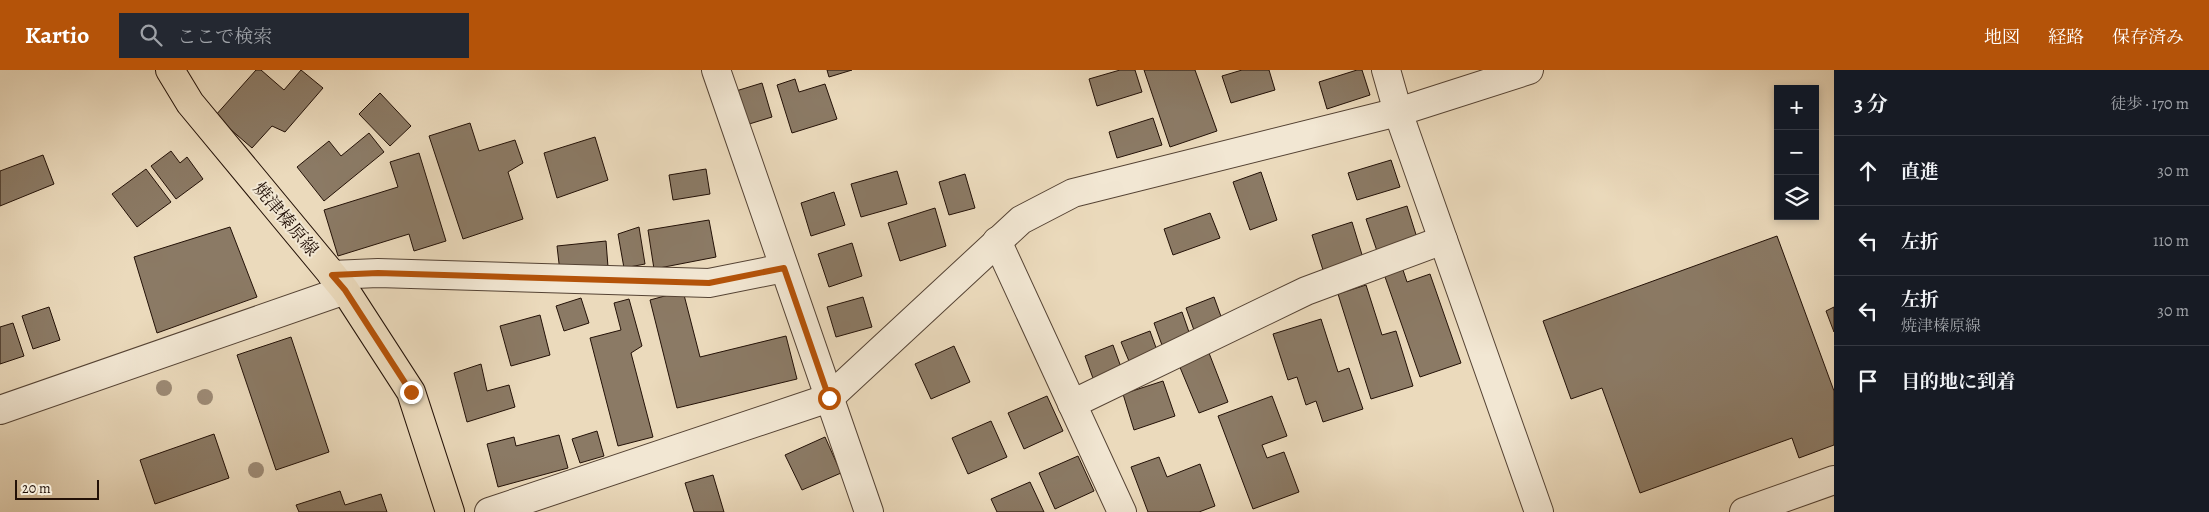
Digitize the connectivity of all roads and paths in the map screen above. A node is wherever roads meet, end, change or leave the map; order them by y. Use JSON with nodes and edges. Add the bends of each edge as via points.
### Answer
{"nodes":[{"id":1,"x":170,"y":70,"type":"edge"},
{"id":2,"x":716,"y":70,"type":"edge"},
{"id":3,"x":1386,"y":70,"type":"edge"},
{"id":4,"x":1528,"y":70,"type":"edge"},
{"id":5,"x":1398,"y":112,"type":"junction"},
{"id":6,"x":1443,"y":240,"type":"junction"},
{"id":7,"x":997,"y":241,"type":"junction"},
{"id":8,"x":784,"y":268,"type":"junction"},
{"id":9,"x":339,"y":283,"type":"junction"},
{"id":10,"x":829,"y":398,"type":"junction"},
{"id":11,"x":1072,"y":404,"type":"junction"},
{"id":12,"x":0,"y":410,"type":"edge"},
{"id":13,"x":1834,"y":480,"type":"edge"},
{"id":14,"x":450,"y":512,"type":"edge"},
{"id":15,"x":489,"y":512,"type":"edge"},
{"id":16,"x":869,"y":512,"type":"edge"},
{"id":17,"x":1122,"y":512,"type":"edge"},
{"id":18,"x":1539,"y":512,"type":"edge"},
{"id":19,"x":1744,"y":512,"type":"edge"}],
"edges":[{"from":1,"to":9,"type":"main road","name":"焼津榛原線","via":[[190,103]]},
{"from":2,"to":8,"type":"street"},
{"from":3,"to":5,"type":"street"},
{"from":4,"to":5,"type":"street"},
{"from":5,"to":6,"type":"street"},
{"from":5,"to":7,"type":"street","via":[[1073,193],[1021,220]]},
{"from":6,"to":11,"type":"street","via":[[1306,291]]},
{"from":6,"to":18,"type":"street"},
{"from":7,"to":10,"type":"street"},
{"from":7,"to":11,"type":"street"},
{"from":8,"to":9,"type":"street","via":[[709,283],[378,273]]},
{"from":8,"to":10,"type":"street"},
{"from":9,"to":12,"type":"street"},
{"from":9,"to":14,"type":"main road","name":"焼津榛原線","via":[[411,392]]},
{"from":10,"to":15,"type":"street"},
{"from":10,"to":16,"type":"street"},
{"from":11,"to":17,"type":"street"},
{"from":13,"to":19,"type":"street"}]}
